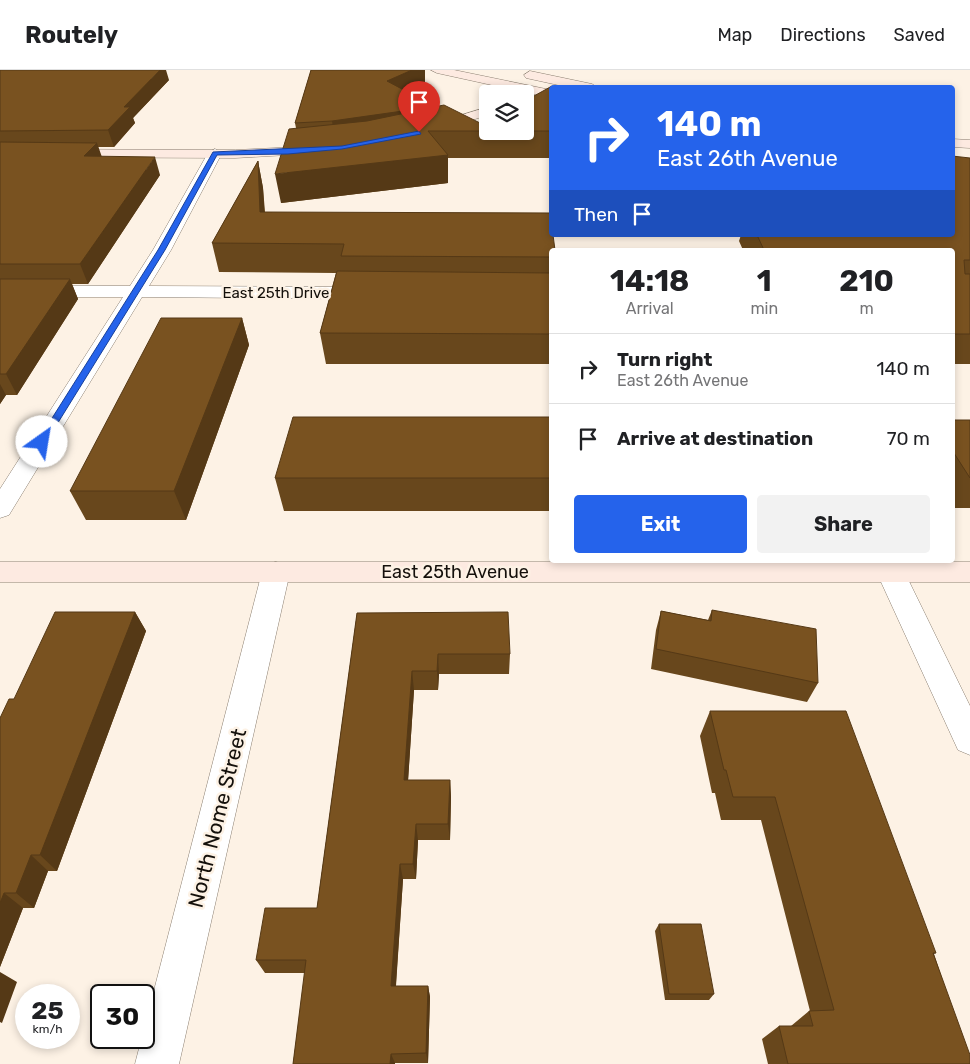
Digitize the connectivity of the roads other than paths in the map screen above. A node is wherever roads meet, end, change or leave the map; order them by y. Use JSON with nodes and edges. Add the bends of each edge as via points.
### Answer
{"nodes":[{"id":1,"x":437,"y":70,"type":"edge"},
{"id":2,"x":519,"y":73,"type":"dead end"},
{"id":3,"x":551,"y":79,"type":"junction"},
{"id":4,"x":499,"y":85,"type":"edge"},
{"id":5,"x":578,"y":85,"type":"edge"},
{"id":6,"x":534,"y":89,"type":"edge"},
{"id":7,"x":534,"y":93,"type":"edge"},
{"id":8,"x":549,"y":94,"type":"edge"},
{"id":9,"x":479,"y":114,"type":"edge"},
{"id":10,"x":419,"y":132,"type":"edge"},
{"id":11,"x":955,"y":142,"type":"edge"},
{"id":12,"x":970,"y":144,"type":"edge"},
{"id":13,"x":332,"y":148,"type":"edge"},
{"id":14,"x":0,"y":153,"type":"edge"},
{"id":15,"x":215,"y":153,"type":"junction"},
{"id":16,"x":0,"y":291,"type":"edge"},
{"id":17,"x":135,"y":292,"type":"junction"},
{"id":18,"x":384,"y":293,"type":"edge"},
{"id":19,"x":0,"y":509,"type":"edge"},
{"id":20,"x":890,"y":571,"type":"junction"},
{"id":21,"x":0,"y":572,"type":"edge"},
{"id":22,"x":276,"y":572,"type":"junction"},
{"id":23,"x":970,"y":572,"type":"edge"},
{"id":24,"x":970,"y":740,"type":"edge"},
{"id":25,"x":157,"y":1064,"type":"edge"}],
"edges":[{"from":1,"to":4,"type":"street"},
{"from":2,"to":3,"type":"street"},
{"from":3,"to":5,"type":"street"},
{"from":3,"to":6,"type":"street"},
{"from":7,"to":8,"type":"street"},
{"from":9,"to":10,"type":"street"},
{"from":11,"to":12,"type":"street"},
{"from":13,"to":15,"type":"street"},
{"from":14,"to":15,"type":"street"},
{"from":15,"to":17,"type":"street"},
{"from":16,"to":17,"type":"street","name":"East 25th Drive"},
{"from":17,"to":18,"type":"street","name":"East 25th Drive"},
{"from":17,"to":19,"type":"street"},
{"from":20,"to":22,"type":"street","name":"East 25th Avenue"},
{"from":20,"to":23,"type":"street","name":"East 25th Avenue"},
{"from":20,"to":24,"type":"street"},
{"from":21,"to":22,"type":"street","name":"East 25th Avenue"},
{"from":22,"to":25,"type":"street","name":"North Nome Street"}]}
